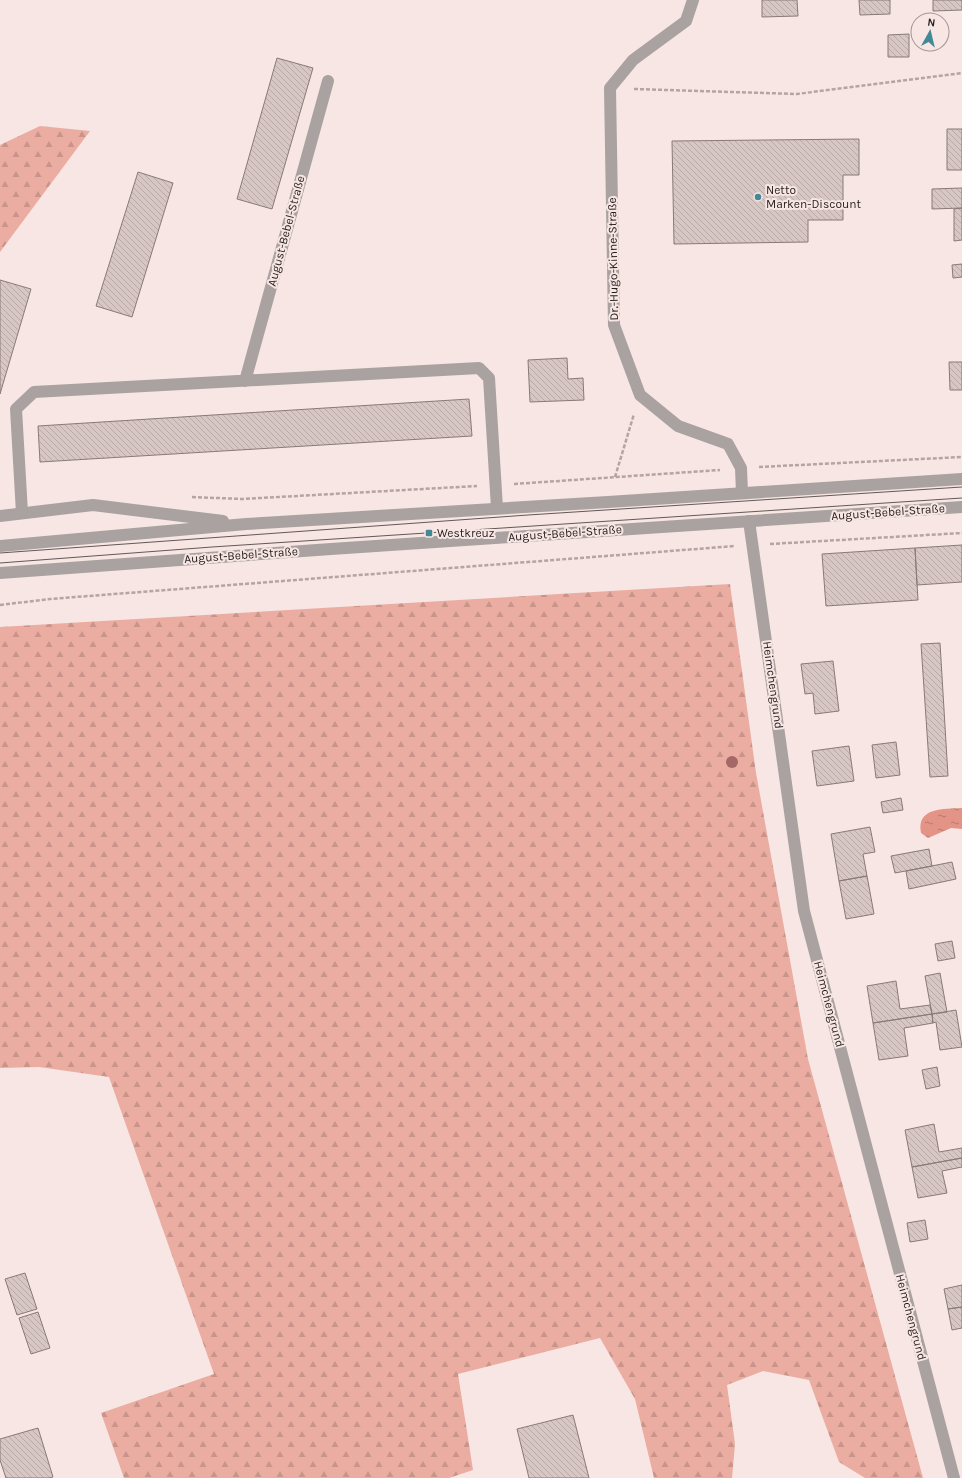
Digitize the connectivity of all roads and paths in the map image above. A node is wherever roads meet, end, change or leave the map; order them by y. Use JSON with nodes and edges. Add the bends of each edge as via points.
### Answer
{"nodes":[{"id":1,"x":693,"y":0,"type":"edge"},
{"id":2,"x":962,"y":73,"type":"edge"},
{"id":3,"x":328,"y":81,"type":"dead end"},
{"id":4,"x":610,"y":88,"type":"junction"},
{"id":5,"x":245,"y":381,"type":"junction"},
{"id":6,"x":640,"y":394,"type":"junction"},
{"id":7,"x":962,"y":457,"type":"edge"},
{"id":8,"x":741,"y":468,"type":"junction"},
{"id":9,"x":615,"y":477,"type":"junction"},
{"id":10,"x":962,"y":479,"type":"edge"},
{"id":11,"x":496,"y":485,"type":"junction"},
{"id":12,"x":742,"y":493,"type":"junction"},
{"id":13,"x":187,"y":497,"type":"dead end"},
{"id":14,"x":962,"y":507,"type":"edge"},
{"id":15,"x":497,"y":508,"type":"junction"},
{"id":16,"x":22,"y":513,"type":"junction"},
{"id":17,"x":0,"y":516,"type":"edge"},
{"id":18,"x":749,"y":521,"type":"junction"},
{"id":19,"x":246,"y":524,"type":"junction"},
{"id":20,"x":962,"y":534,"type":"edge"},
{"id":21,"x":753,"y":545,"type":"junction"},
{"id":22,"x":0,"y":546,"type":"edge"},
{"id":23,"x":0,"y":573,"type":"edge"},
{"id":24,"x":0,"y":605,"type":"edge"},
{"id":25,"x":954,"y":1478,"type":"edge"}],
"edges":[{"from":1,"to":4,"type":"street","via":[[686,21],[633,60]]},
{"from":2,"to":4,"type":"path","via":[[797,94]]},
{"from":3,"to":5,"type":"street","name":"August-Bebel-Straße"},
{"from":4,"to":6,"type":"street","name":"Dr.-Hugo-Kinne-Straße","via":[[614,325]]},
{"from":5,"to":11,"type":"street","via":[[479,368],[488,378]]},
{"from":5,"to":16,"type":"street","via":[[34,392],[16,409]]},
{"from":6,"to":8,"type":"street","name":"Dr.-Hugo-Kinne-Straße","via":[[678,426],[728,444]]},
{"from":6,"to":9,"type":"path"},
{"from":7,"to":8,"type":"path"},
{"from":8,"to":9,"type":"path"},
{"from":8,"to":12,"type":"street","name":"Dr.-Hugo-Kinne-Straße"},
{"from":9,"to":11,"type":"path"},
{"from":10,"to":12,"type":"street"},
{"from":11,"to":13,"type":"path","via":[[242,499]]},
{"from":11,"to":15,"type":"street"},
{"from":12,"to":15,"type":"street"},
{"from":14,"to":18,"type":"street","name":"August-Bebel-Straße"},
{"from":15,"to":19,"type":"street"},
{"from":16,"to":17,"type":"street"},
{"from":16,"to":19,"type":"street","via":[[93,505]]},
{"from":18,"to":21,"type":"street","name":"Heimchengrund"},
{"from":18,"to":23,"type":"street","name":"August-Bebel-Straße"},
{"from":19,"to":22,"type":"street"},
{"from":20,"to":21,"type":"path"},
{"from":21,"to":24,"type":"path","via":[[50,599]]},
{"from":21,"to":25,"type":"street","name":"Heimchengrund","via":[[804,911]]}]}
